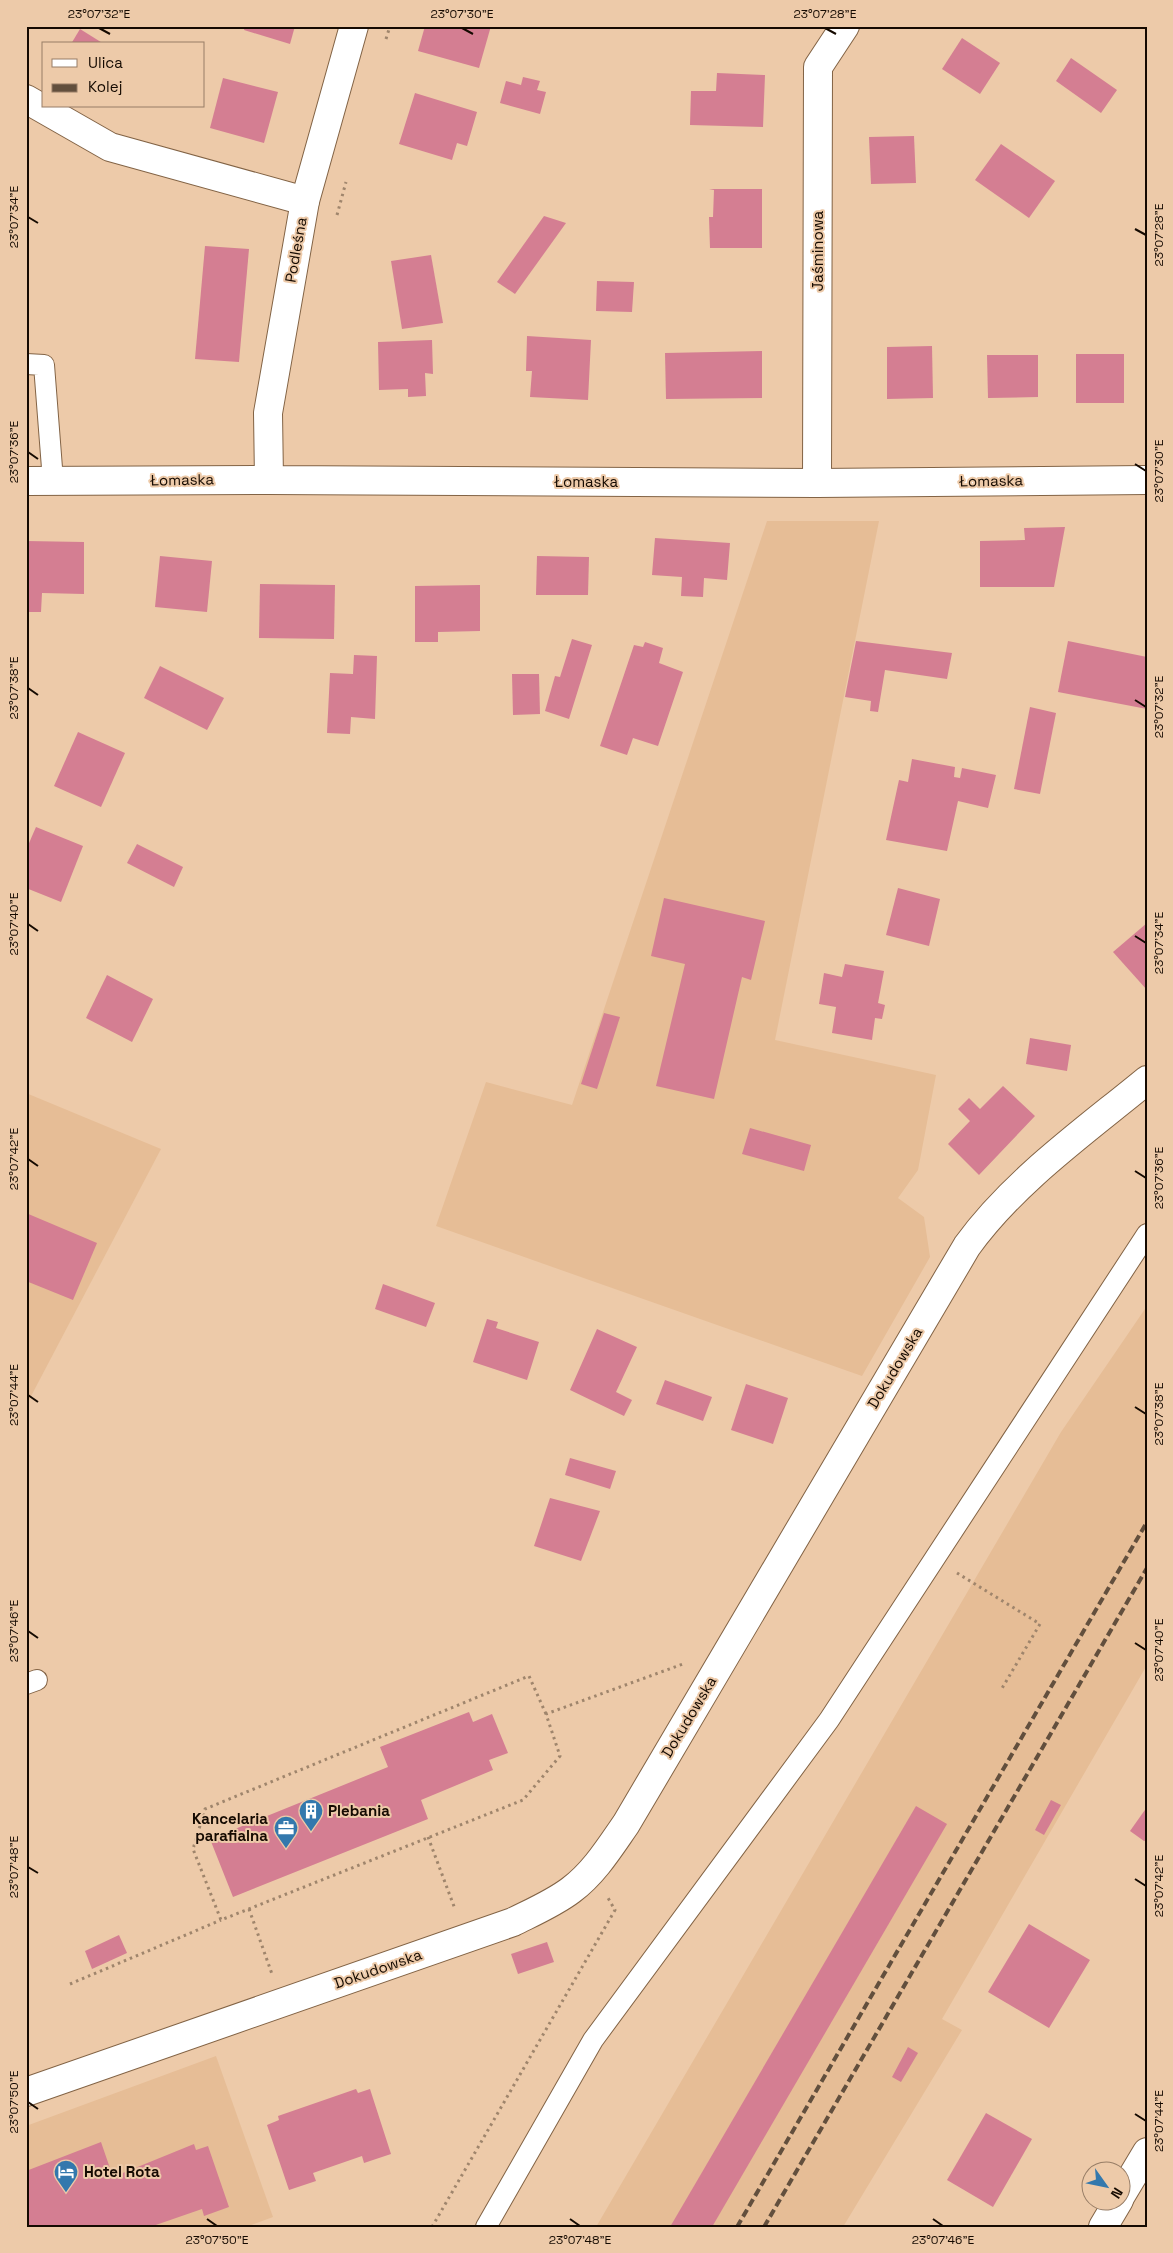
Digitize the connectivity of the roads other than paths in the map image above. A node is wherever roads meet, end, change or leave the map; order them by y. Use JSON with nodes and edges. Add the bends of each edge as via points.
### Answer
{"nodes":[{"id":1,"x":354,"y":26,"type":"edge"},
{"id":2,"x":845,"y":26,"type":"edge"},
{"id":3,"x":26,"y":99,"type":"edge"},
{"id":4,"x":305,"y":201,"type":"junction"},
{"id":5,"x":26,"y":364,"type":"edge"},
{"id":6,"x":269,"y":480,"type":"junction"},
{"id":7,"x":1147,"y":480,"type":"edge"},
{"id":8,"x":26,"y":481,"type":"edge"},
{"id":9,"x":53,"y":481,"type":"junction"},
{"id":10,"x":817,"y":483,"type":"junction"},
{"id":11,"x":1147,"y":1080,"type":"edge"},
{"id":12,"x":1147,"y":1234,"type":"edge"},
{"id":13,"x":26,"y":2092,"type":"edge"},
{"id":14,"x":1147,"y":2152,"type":"edge"},
{"id":15,"x":1130,"y":2180,"type":"edge"},
{"id":16,"x":1113,"y":2210,"type":"edge"},
{"id":17,"x":486,"y":2227,"type":"edge"},
{"id":18,"x":1103,"y":2227,"type":"edge"}],
"edges":[{"from":1,"to":4,"type":"street","name":"Podleśna"},
{"from":2,"to":10,"type":"street","name":"Jaśminowa","via":[[818,68]]},
{"from":3,"to":4,"type":"street","via":[[110,147]]},
{"from":4,"to":6,"type":"street","name":"Podleśna","via":[[268,413]]},
{"from":5,"to":9,"type":"lane","via":[[44,365]]},
{"from":6,"to":9,"type":"street","name":"Łomaska"},
{"from":6,"to":10,"type":"street","name":"Łomaska"},
{"from":7,"to":10,"type":"street","name":"Łomaska"},
{"from":8,"to":9,"type":"street","name":"Łomaska"},
{"from":11,"to":13,"type":"street","name":"Dokudowska","via":[[1021,1186],[985,1221],[967,1246],[626,1824],[587,1876],[553,1903],[513,1922]]},
{"from":12,"to":17,"type":"lane","via":[[829,1720],[593,2040]]},
{"from":14,"to":15,"type":"street"},
{"from":16,"to":18,"type":"street"}]}
